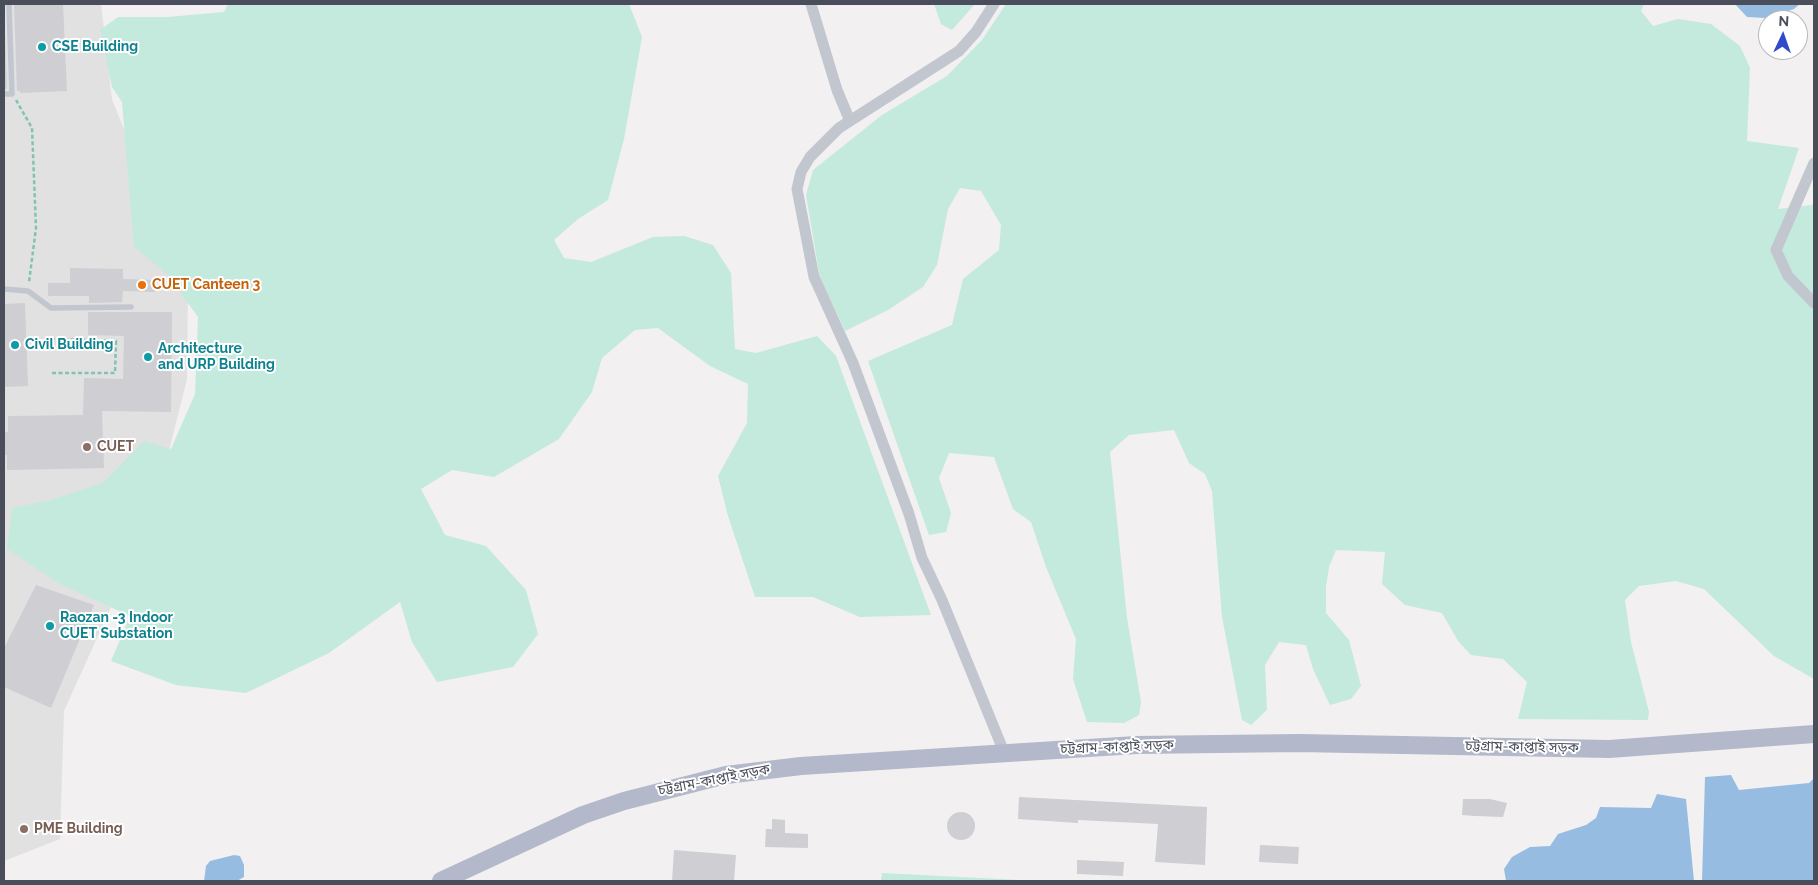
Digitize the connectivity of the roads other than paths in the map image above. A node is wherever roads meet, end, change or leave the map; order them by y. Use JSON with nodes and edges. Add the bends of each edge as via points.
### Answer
{"nodes":[{"id":1,"x":9,"y":4,"type":"edge"},
{"id":2,"x":811,"y":4,"type":"edge"},
{"id":3,"x":994,"y":4,"type":"edge"},
{"id":4,"x":4,"y":94,"type":"edge"},
{"id":5,"x":850,"y":121,"type":"junction"},
{"id":6,"x":1814,"y":163,"type":"edge"},
{"id":7,"x":4,"y":289,"type":"edge"},
{"id":8,"x":1814,"y":303,"type":"edge"},
{"id":9,"x":131,"y":306,"type":"dead end"},
{"id":10,"x":1814,"y":734,"type":"edge"},
{"id":11,"x":1004,"y":752,"type":"junction"},
{"id":12,"x":441,"y":881,"type":"edge"}],
"edges":[{"from":1,"to":4,"type":"lane","via":[[12,94]]},
{"from":2,"to":5,"type":"street","via":[[837,90]]},
{"from":3,"to":5,"type":"street","via":[[959,51]]},
{"from":5,"to":11,"type":"street","via":[[839,128],[801,172],[797,189],[810,261],[814,277],[853,363],[922,558]]},
{"from":6,"to":8,"type":"street","via":[[1776,250],[1788,276]]},
{"from":7,"to":9,"type":"lane","via":[[28,291],[51,308]]},
{"from":10,"to":11,"type":"main road","name":"চট্টগ্রাম-কাপ্তাই সড়ক","via":[[1609,749],[1299,743],[1136,745]]},
{"from":11,"to":12,"type":"main road","name":"চট্টগ্রাম-কাপ্তাই সড়ক","via":[[801,766],[700,780],[582,815]]}]}
